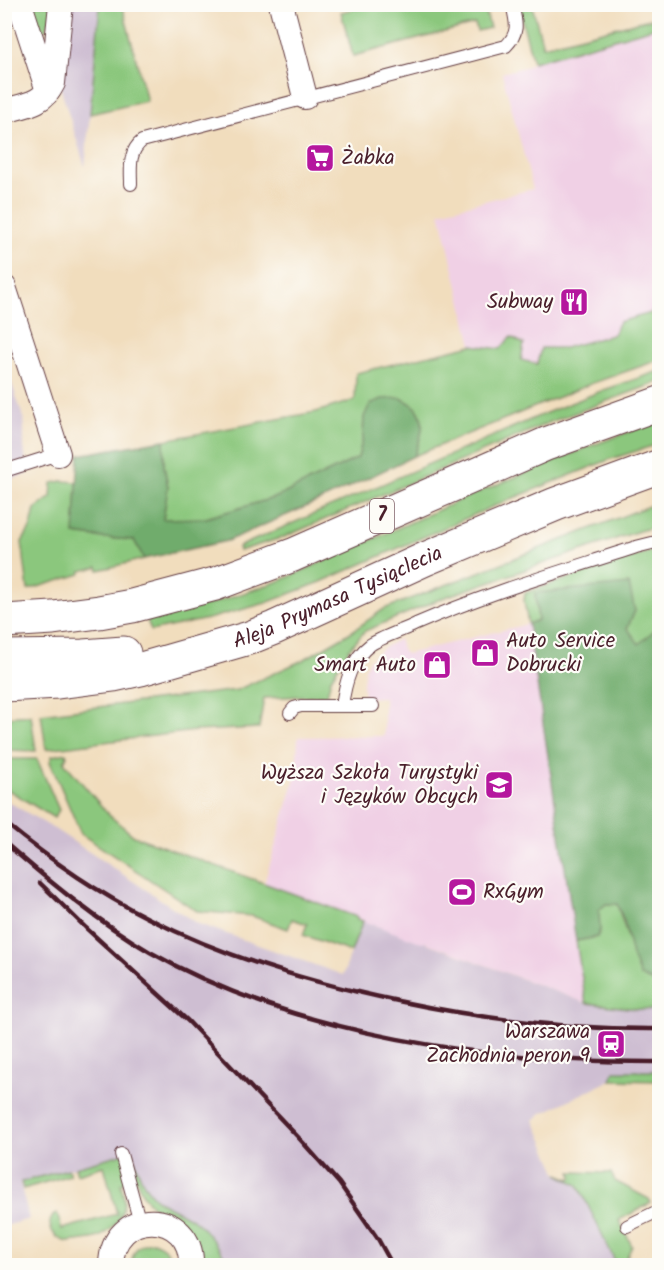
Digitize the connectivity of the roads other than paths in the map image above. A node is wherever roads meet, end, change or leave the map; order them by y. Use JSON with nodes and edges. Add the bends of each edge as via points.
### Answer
{"nodes":[{"id":1,"x":20,"y":4,"type":"edge"},
{"id":2,"x":61,"y":4,"type":"edge"},
{"id":3,"x":281,"y":4,"type":"edge"},
{"id":4,"x":512,"y":4,"type":"edge"},
{"id":5,"x":49,"y":92,"type":"junction"},
{"id":6,"x":305,"y":97,"type":"junction"},
{"id":7,"x":4,"y":111,"type":"edge"},
{"id":8,"x":131,"y":184,"type":"dead end"},
{"id":9,"x":4,"y":287,"type":"edge"},
{"id":10,"x":660,"y":403,"type":"edge"},
{"id":11,"x":58,"y":454,"type":"joint"},
{"id":12,"x":660,"y":466,"type":"edge"},
{"id":13,"x":4,"y":471,"type":"edge"},
{"id":14,"x":660,"y":542,"type":"edge"},
{"id":15,"x":4,"y":621,"type":"edge"},
{"id":16,"x":210,"y":649,"type":"junction"},
{"id":17,"x":4,"y":657,"type":"edge"},
{"id":18,"x":4,"y":685,"type":"edge"},
{"id":19,"x":342,"y":706,"type":"junction"},
{"id":20,"x":373,"y":706,"type":"dead end"},
{"id":21,"x":290,"y":713,"type":"dead end"},
{"id":22,"x":121,"y":1154,"type":"dead end"},
{"id":23,"x":660,"y":1210,"type":"edge"},
{"id":24,"x":140,"y":1223,"type":"junction"},
{"id":25,"x":627,"y":1226,"type":"dead end"},
{"id":26,"x":193,"y":1262,"type":"edge"},
{"id":27,"x":111,"y":1266,"type":"edge"}],
"edges":[{"from":1,"to":5,"type":"street"},
{"from":2,"to":5,"type":"street"},
{"from":3,"to":6,"type":"street"},
{"from":4,"to":6,"type":"lane","via":[[517,23],[506,46]]},
{"from":5,"to":7,"type":"street","via":[[35,102]]},
{"from":6,"to":8,"type":"lane","via":[[141,141],[132,154]]},
{"from":9,"to":11,"type":"street"},
{"from":10,"to":15,"type":"main road","number":"7","via":[[546,444],[293,555],[214,584],[99,612]]},
{"from":11,"to":13,"type":"lane"},
{"from":12,"to":16,"type":"main road","name":"Aleja Prymasa Tysiąclecia","via":[[556,504],[274,628]]},
{"from":14,"to":19,"type":"lane","via":[[450,609],[370,645],[350,672]]},
{"from":16,"to":17,"type":"main road"},
{"from":16,"to":18,"type":"main road","name":"Aleja Prymasa Tysiąclecia","via":[[114,675]]},
{"from":19,"to":20,"type":"lane"},
{"from":19,"to":21,"type":"lane","via":[[301,706]]},
{"from":22,"to":24,"type":"lane"},
{"from":23,"to":25,"type":"lane"},
{"from":24,"to":26,"type":"street","via":[[157,1221],[173,1227],[185,1239]]},
{"from":24,"to":27,"type":"street","via":[[117,1239]]}]}
